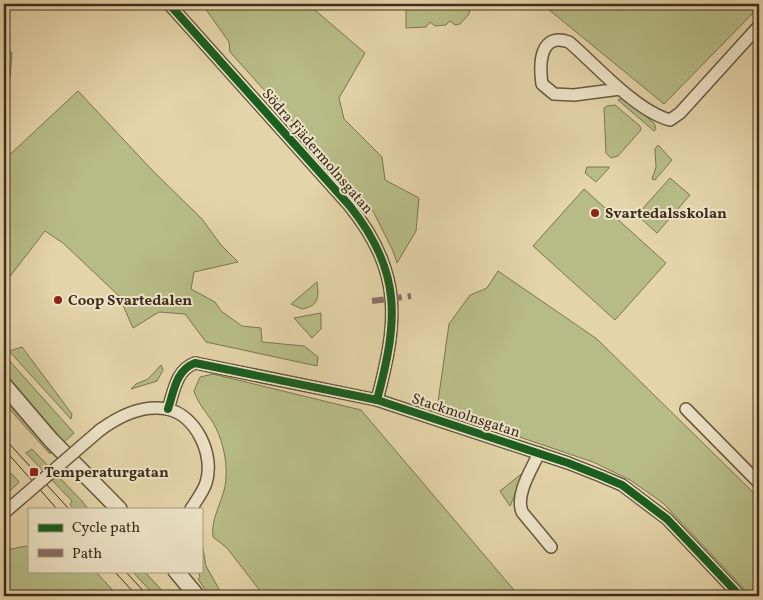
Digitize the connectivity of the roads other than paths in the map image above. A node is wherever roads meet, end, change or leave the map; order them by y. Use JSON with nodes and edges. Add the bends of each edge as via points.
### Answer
{"nodes":[{"id":1,"x":169,"y":4,"type":"edge"},
{"id":2,"x":759,"y":26,"type":"edge"},
{"id":3,"x":620,"y":89,"type":"junction"},
{"id":4,"x":4,"y":385,"type":"edge"},
{"id":5,"x":377,"y":400,"type":"junction"},
{"id":6,"x":168,"y":409,"type":"junction"},
{"id":7,"x":686,"y":409,"type":"dead end"},
{"id":8,"x":539,"y":453,"type":"junction"},
{"id":9,"x":759,"y":483,"type":"edge"},
{"id":10,"x":118,"y":508,"type":"edge"},
{"id":11,"x":191,"y":508,"type":"edge"},
{"id":12,"x":4,"y":513,"type":"edge"},
{"id":13,"x":551,"y":547,"type":"dead end"},
{"id":14,"x":177,"y":572,"type":"edge"},
{"id":15,"x":196,"y":596,"type":"edge"},
{"id":16,"x":740,"y":596,"type":"edge"}],
"edges":[{"from":1,"to":5,"type":"street","name":"Södra Fjädermolnsgatan","via":[[350,205],[376,245],[388,276],[393,310],[392,339]]},
{"from":2,"to":3,"type":"street","via":[[670,120],[658,117]]},
{"from":3,"to":3,"type":"street","via":[[569,42],[551,41],[544,49],[540,68],[542,84],[554,94],[574,95]]},
{"from":4,"to":10,"type":"street","via":[[51,440]]},
{"from":5,"to":6,"type":"street","name":"Stackmolnsgatan","via":[[195,363],[185,366],[180,373]]},
{"from":5,"to":8,"type":"street","name":"Stackmolnsgatan"},
{"from":6,"to":11,"type":"street","via":[[192,426],[207,451],[206,482]]},
{"from":6,"to":12,"type":"street","bridge":true,"via":[[131,412],[116,419]]},
{"from":7,"to":9,"type":"street"},
{"from":8,"to":13,"type":"street","via":[[520,506]]},
{"from":8,"to":16,"type":"street","name":"Stackmolnsgatan","via":[[615,482],[637,496],[667,519]]},
{"from":14,"to":15,"type":"street"}]}
